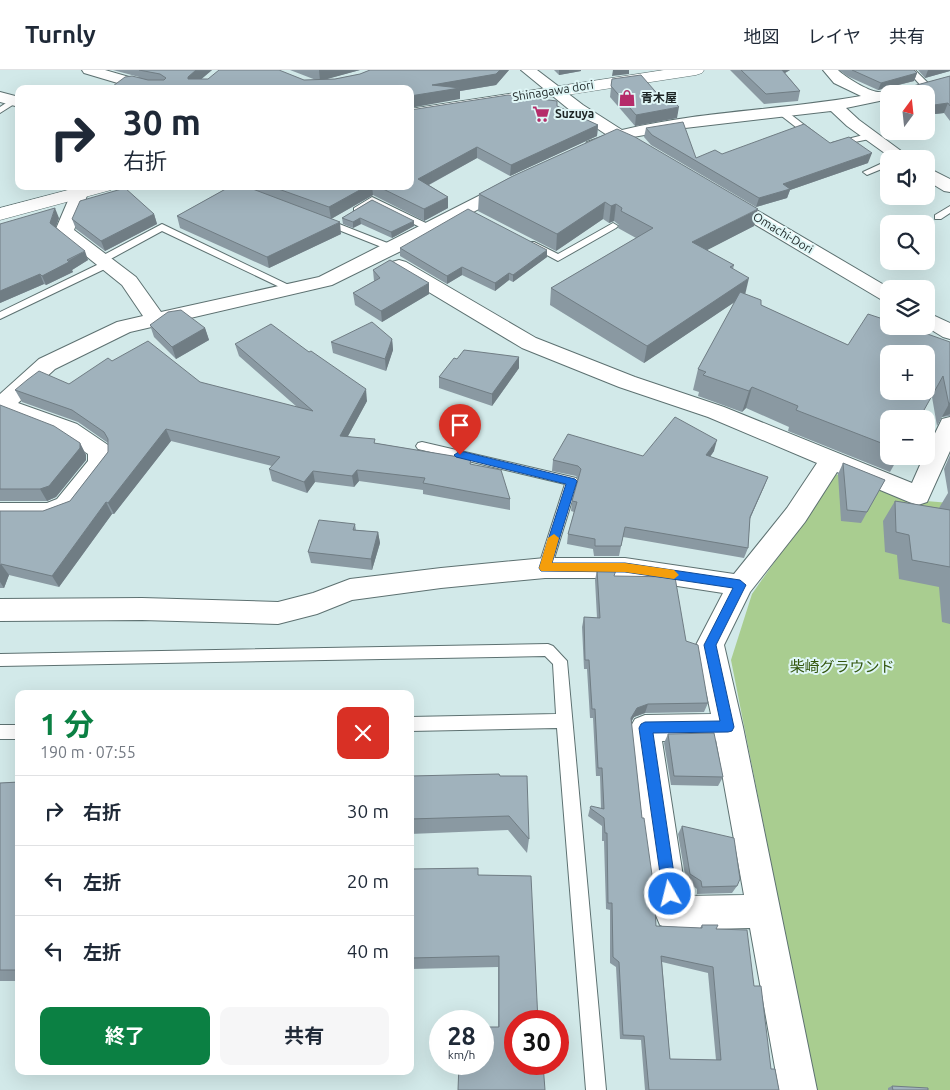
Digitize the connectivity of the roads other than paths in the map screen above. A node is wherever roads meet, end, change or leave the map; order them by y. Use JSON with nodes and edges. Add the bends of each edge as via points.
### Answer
{"nodes":[{"id":1,"x":89,"y":70,"type":"edge"},
{"id":2,"x":528,"y":70,"type":"edge"},
{"id":3,"x":696,"y":70,"type":"edge"},
{"id":4,"x":830,"y":70,"type":"edge"},
{"id":5,"x":911,"y":70,"type":"edge"},
{"id":6,"x":940,"y":81,"type":"edge"},
{"id":7,"x":134,"y":82,"type":"edge"},
{"id":8,"x":925,"y":85,"type":"joint"},
{"id":9,"x":552,"y":90,"type":"junction"},
{"id":10,"x":880,"y":90,"type":"edge"},
{"id":11,"x":880,"y":96,"type":"edge"},
{"id":12,"x":11,"y":100,"type":"edge"},
{"id":13,"x":834,"y":105,"type":"junction"},
{"id":14,"x":0,"y":111,"type":"edge"},
{"id":15,"x":782,"y":112,"type":"junction"},
{"id":16,"x":414,"y":113,"type":"edge"},
{"id":17,"x":618,"y":135,"type":"junction"},
{"id":18,"x":871,"y":136,"type":"junction"},
{"id":19,"x":643,"y":150,"type":"edge"},
{"id":20,"x":887,"y":150,"type":"edge"},
{"id":21,"x":575,"y":155,"type":"edge"},
{"id":22,"x":880,"y":167,"type":"edge"},
{"id":23,"x":868,"y":172,"type":"dead end"},
{"id":24,"x":935,"y":178,"type":"edge"},
{"id":25,"x":523,"y":179,"type":"edge"},
{"id":26,"x":950,"y":187,"type":"edge"},
{"id":27,"x":90,"y":190,"type":"edge"},
{"id":28,"x":711,"y":190,"type":"edge"},
{"id":29,"x":78,"y":193,"type":"junction"},
{"id":30,"x":950,"y":209,"type":"edge"},
{"id":31,"x":0,"y":214,"type":"edge"},
{"id":32,"x":938,"y":217,"type":"dead end"},
{"id":33,"x":316,"y":218,"type":"edge"},
{"id":34,"x":341,"y":219,"type":"junction"},
{"id":35,"x":613,"y":226,"type":"edge"},
{"id":36,"x":429,"y":228,"type":"junction"},
{"id":37,"x":524,"y":240,"type":"edge"},
{"id":38,"x":386,"y":251,"type":"junction"},
{"id":39,"x":104,"y":262,"type":"junction"},
{"id":40,"x":292,"y":289,"type":"junction"},
{"id":41,"x":880,"y":291,"type":"edge"},
{"id":42,"x":0,"y":316,"type":"edge"},
{"id":43,"x":155,"y":319,"type":"junction"},
{"id":44,"x":935,"y":323,"type":"edge"},
{"id":45,"x":950,"y":332,"type":"edge"},
{"id":46,"x":1,"y":406,"type":"edge"},
{"id":47,"x":949,"y":430,"type":"edge"},
{"id":48,"x":422,"y":446,"type":"dead end"},
{"id":49,"x":832,"y":460,"type":"junction"},
{"id":50,"x":0,"y":512,"type":"edge"},
{"id":51,"x":545,"y":568,"type":"junction"},
{"id":52,"x":740,"y":585,"type":"junction"},
{"id":53,"x":0,"y":610,"type":"edge"},
{"id":54,"x":0,"y":660,"type":"edge"},
{"id":55,"x":564,"y":721,"type":"junction"},
{"id":56,"x":414,"y":724,"type":"edge"},
{"id":57,"x":728,"y":727,"type":"junction"},
{"id":58,"x":0,"y":732,"type":"edge"},
{"id":59,"x":15,"y":732,"type":"edge"},
{"id":60,"x":764,"y":911,"type":"junction"},
{"id":61,"x":596,"y":1090,"type":"edge"},
{"id":62,"x":798,"y":1090,"type":"edge"}],
"edges":[{"from":1,"to":7,"type":"street"},
{"from":2,"to":9,"type":"street"},
{"from":3,"to":9,"type":"street","name":"Shinagawa dori"},
{"from":4,"to":10,"type":"street","via":[[839,80]]},
{"from":5,"to":8,"type":"lane"},
{"from":6,"to":8,"type":"street"},
{"from":9,"to":16,"type":"street","name":"Shinagawa dori"},
{"from":9,"to":17,"type":"street"},
{"from":11,"to":13,"type":"street"},
{"from":12,"to":14,"type":"lane"},
{"from":13,"to":15,"type":"street"},
{"from":13,"to":18,"type":"street"},
{"from":15,"to":17,"type":"street","via":[[732,116]]},
{"from":15,"to":18,"type":"lane","via":[[822,143]]},
{"from":17,"to":19,"type":"street"},
{"from":17,"to":21,"type":"street"},
{"from":18,"to":20,"type":"street"},
{"from":22,"to":23,"type":"lane"},
{"from":24,"to":26,"type":"street"},
{"from":25,"to":36,"type":"street","via":[[468,212]]},
{"from":27,"to":29,"type":"street"},
{"from":28,"to":41,"type":"street","name":"Omachi-Dori"},
{"from":29,"to":31,"type":"street"},
{"from":29,"to":39,"type":"street","via":[[64,231]]},
{"from":30,"to":32,"type":"lane"},
{"from":33,"to":34,"type":"lane"},
{"from":34,"to":36,"type":"lane","via":[[372,200]]},
{"from":34,"to":38,"type":"lane"},
{"from":35,"to":37,"type":"lane","via":[[558,258]]},
{"from":36,"to":38,"type":"street"},
{"from":38,"to":40,"type":"street","via":[[325,280]]},
{"from":38,"to":49,"type":"street","via":[[529,343],[627,382],[716,412]]},
{"from":39,"to":40,"type":"lane","via":[[162,227]]},
{"from":39,"to":42,"type":"lane"},
{"from":39,"to":43,"type":"street","via":[[128,281]]},
{"from":40,"to":43,"type":"street"},
{"from":43,"to":46,"type":"street","via":[[124,327],[46,364]]},
{"from":44,"to":45,"type":"street"},
{"from":46,"to":50,"type":"street","via":[[69,430],[100,451],[100,463],[66,505],[48,512]]},
{"from":47,"to":49,"type":"street","via":[[918,496]]},
{"from":48,"to":51,"type":"lane","via":[[572,481]]},
{"from":49,"to":52,"type":"street","via":[[796,515]]},
{"from":51,"to":52,"type":"street","via":[[625,568]]},
{"from":51,"to":53,"type":"street","via":[[350,590],[278,613],[142,609]]},
{"from":52,"to":57,"type":"street","via":[[710,645]]},
{"from":54,"to":55,"type":"lane","via":[[548,650],[560,661]]},
{"from":55,"to":56,"type":"lane"},
{"from":55,"to":61,"type":"lane"},
{"from":57,"to":60,"type":"street"},
{"from":57,"to":60,"type":"street","via":[[645,728],[672,913]]},
{"from":58,"to":59,"type":"lane"},
{"from":60,"to":62,"type":"street"}]}
